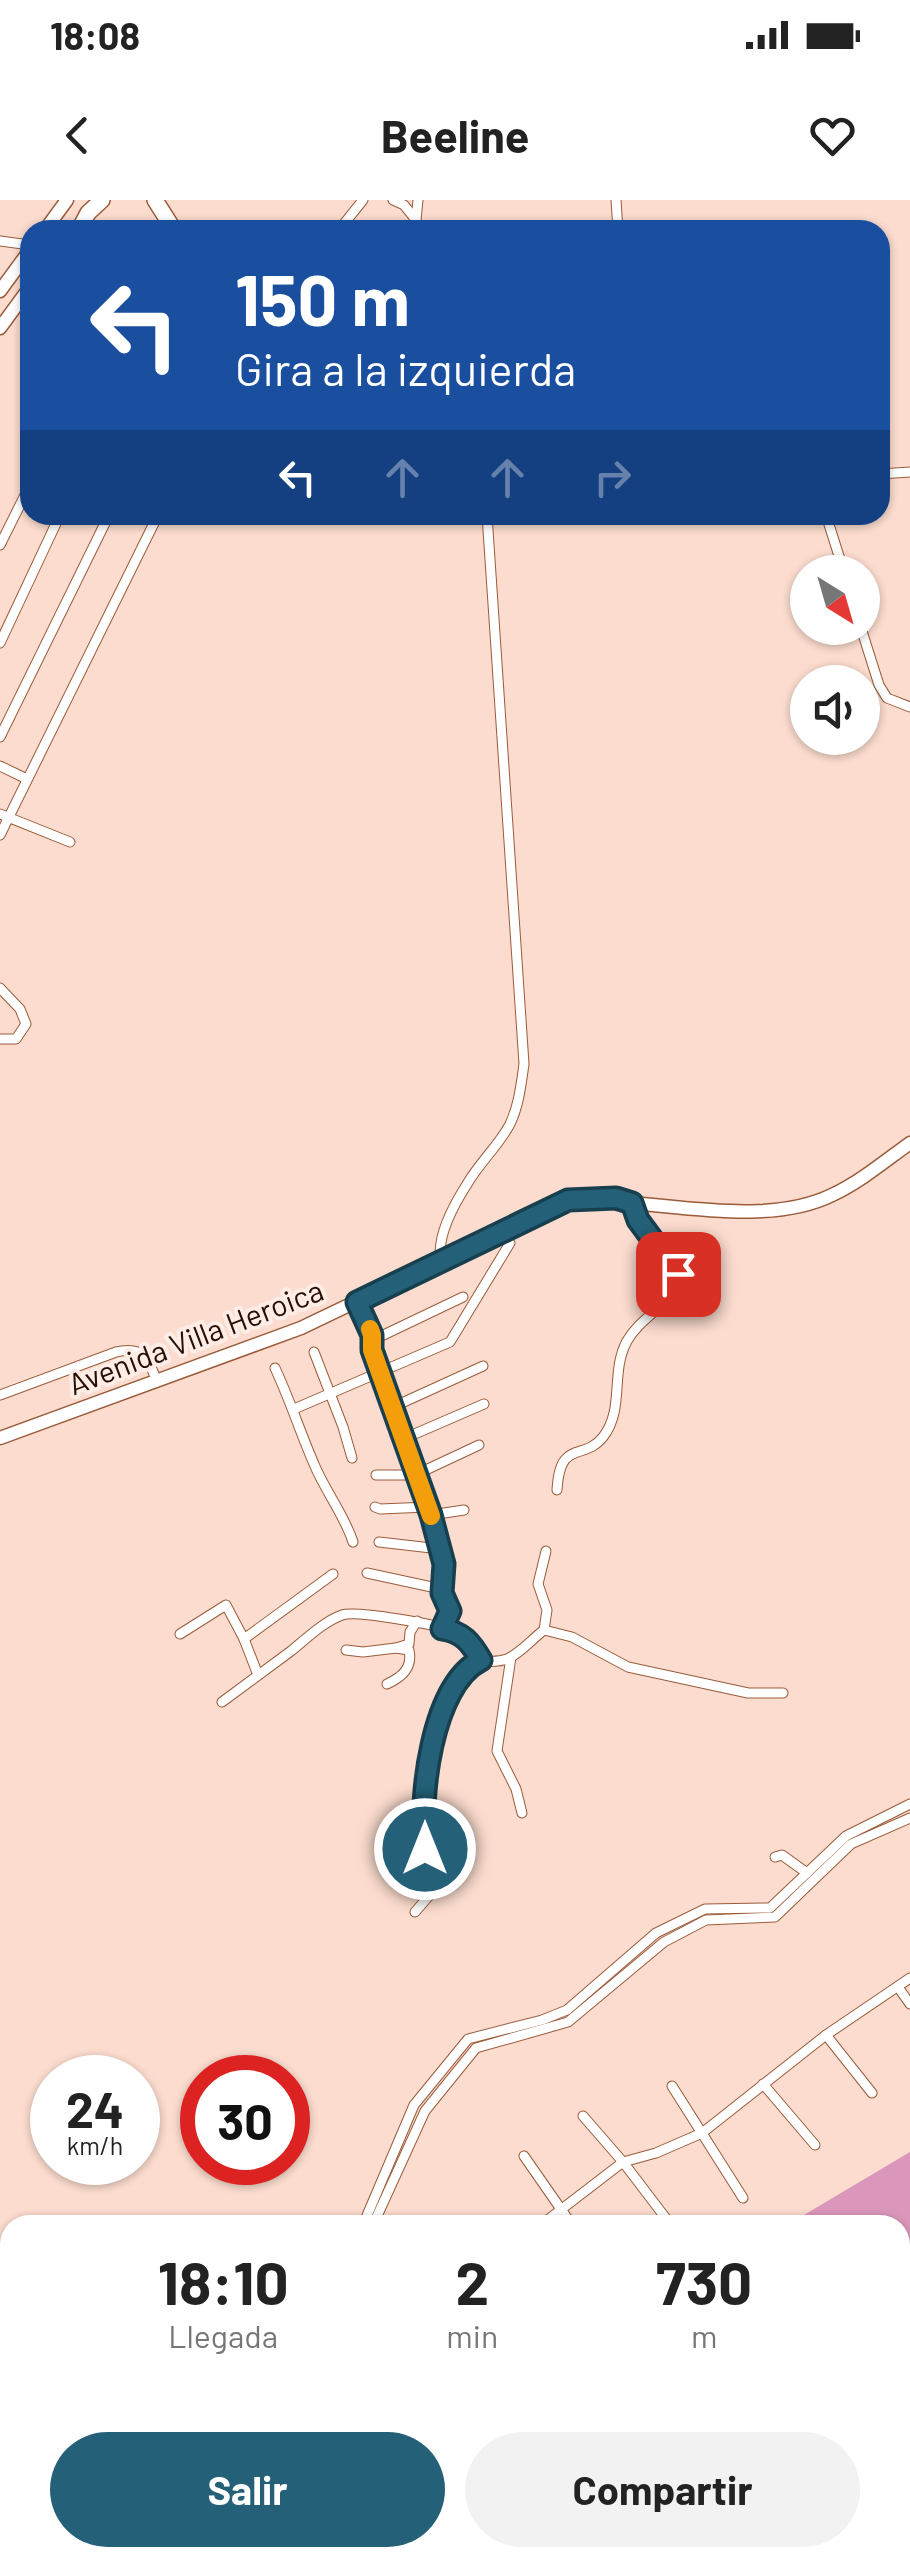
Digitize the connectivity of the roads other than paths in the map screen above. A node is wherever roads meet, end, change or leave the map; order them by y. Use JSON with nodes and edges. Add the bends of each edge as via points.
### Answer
{"nodes":[{"id":1,"x":102,"y":200,"type":"edge"},
{"id":2,"x":363,"y":200,"type":"edge"},
{"id":3,"x":394,"y":200,"type":"edge"},
{"id":4,"x":83,"y":220,"type":"edge"},
{"id":5,"x":347,"y":220,"type":"edge"},
{"id":6,"x":414,"y":220,"type":"edge"},
{"id":7,"x":20,"y":262,"type":"edge"},
{"id":8,"x":0,"y":291,"type":"edge"},
{"id":9,"x":20,"y":301,"type":"edge"},
{"id":10,"x":0,"y":328,"type":"edge"},
{"id":11,"x":20,"y":505,"type":"edge"},
{"id":12,"x":55,"y":525,"type":"edge"},
{"id":13,"x":104,"y":525,"type":"edge"},
{"id":14,"x":153,"y":525,"type":"edge"},
{"id":15,"x":489,"y":525,"type":"edge"},
{"id":16,"x":829,"y":525,"type":"edge"},
{"id":17,"x":0,"y":544,"type":"edge"},
{"id":18,"x":839,"y":555,"type":"edge"},
{"id":19,"x":0,"y":644,"type":"edge"},
{"id":20,"x":866,"y":645,"type":"edge"},
{"id":21,"x":910,"y":707,"type":"edge"},
{"id":22,"x":0,"y":737,"type":"edge"},
{"id":23,"x":0,"y":766,"type":"edge"},
{"id":24,"x":27,"y":779,"type":"junction"},
{"id":25,"x":4,"y":815,"type":"edge"},
{"id":26,"x":0,"y":835,"type":"edge"},
{"id":27,"x":70,"y":842,"type":"dead end"},
{"id":28,"x":0,"y":988,"type":"edge"},
{"id":29,"x":0,"y":1039,"type":"edge"},
{"id":30,"x":910,"y":1143,"type":"edge"},
{"id":31,"x":632,"y":1203,"type":"junction"},
{"id":32,"x":510,"y":1243,"type":"dead end"},
{"id":33,"x":441,"y":1260,"type":"junction"},
{"id":34,"x":463,"y":1298,"type":"dead end"},
{"id":35,"x":357,"y":1302,"type":"junction"},
{"id":36,"x":373,"y":1340,"type":"junction"},
{"id":37,"x":314,"y":1352,"type":"dead end"},
{"id":38,"x":482,"y":1366,"type":"dead end"},
{"id":39,"x":275,"y":1368,"type":"dead end"},
{"id":40,"x":381,"y":1372,"type":"junction"},
{"id":41,"x":157,"y":1382,"type":"junction"},
{"id":42,"x":330,"y":1393,"type":"junction"},
{"id":43,"x":0,"y":1395,"type":"edge"},
{"id":44,"x":484,"y":1404,"type":"dead end"},
{"id":45,"x":393,"y":1407,"type":"junction"},
{"id":46,"x":294,"y":1409,"type":"junction"},
{"id":47,"x":0,"y":1438,"type":"edge"},
{"id":48,"x":403,"y":1440,"type":"junction"},
{"id":49,"x":478,"y":1445,"type":"dead end"},
{"id":50,"x":352,"y":1458,"type":"dead end"},
{"id":51,"x":376,"y":1475,"type":"dead end"},
{"id":52,"x":415,"y":1476,"type":"junction"},
{"id":53,"x":557,"y":1490,"type":"dead end"},
{"id":54,"x":375,"y":1507,"type":"dead end"},
{"id":55,"x":464,"y":1510,"type":"dead end"},
{"id":56,"x":429,"y":1511,"type":"junction"},
{"id":57,"x":353,"y":1542,"type":"dead end"},
{"id":58,"x":379,"y":1542,"type":"dead end"},
{"id":59,"x":440,"y":1549,"type":"junction"},
{"id":60,"x":546,"y":1552,"type":"dead end"},
{"id":61,"x":367,"y":1572,"type":"dead end"},
{"id":62,"x":333,"y":1574,"type":"dead end"},
{"id":63,"x":441,"y":1589,"type":"junction"},
{"id":64,"x":417,"y":1621,"type":"junction"},
{"id":65,"x":442,"y":1629,"type":"junction"},
{"id":66,"x":544,"y":1630,"type":"junction"},
{"id":67,"x":180,"y":1634,"type":"dead end"},
{"id":68,"x":244,"y":1638,"type":"junction"},
{"id":69,"x":396,"y":1648,"type":"junction"},
{"id":70,"x":346,"y":1650,"type":"dead end"},
{"id":71,"x":511,"y":1657,"type":"junction"},
{"id":72,"x":481,"y":1660,"type":"junction"},
{"id":73,"x":258,"y":1675,"type":"junction"},
{"id":74,"x":386,"y":1684,"type":"dead end"},
{"id":75,"x":783,"y":1693,"type":"dead end"},
{"id":76,"x":222,"y":1702,"type":"dead end"},
{"id":77,"x":910,"y":1804,"type":"edge"},
{"id":78,"x":522,"y":1813,"type":"dead end"},
{"id":79,"x":910,"y":1818,"type":"edge"},
{"id":80,"x":775,"y":1857,"type":"dead end"},
{"id":81,"x":807,"y":1872,"type":"junction"},
{"id":82,"x":415,"y":1912,"type":"dead end"},
{"id":83,"x":910,"y":1978,"type":"edge"},
{"id":84,"x":898,"y":1988,"type":"junction"},
{"id":85,"x":910,"y":2004,"type":"edge"},
{"id":86,"x":826,"y":2034,"type":"junction"},
{"id":87,"x":764,"y":2084,"type":"junction"},
{"id":88,"x":672,"y":2086,"type":"dead end"},
{"id":89,"x":872,"y":2092,"type":"dead end"},
{"id":90,"x":583,"y":2116,"type":"dead end"},
{"id":91,"x":702,"y":2133,"type":"junction"},
{"id":92,"x":815,"y":2145,"type":"dead end"},
{"id":93,"x":524,"y":2156,"type":"dead end"},
{"id":94,"x":624,"y":2162,"type":"junction"},
{"id":95,"x":743,"y":2198,"type":"dead end"},
{"id":96,"x":562,"y":2210,"type":"junction"},
{"id":97,"x":367,"y":2215,"type":"edge"},
{"id":98,"x":378,"y":2215,"type":"edge"},
{"id":99,"x":555,"y":2215,"type":"edge"},
{"id":100,"x":565,"y":2215,"type":"edge"},
{"id":101,"x":664,"y":2215,"type":"edge"}],
"edges":[{"from":1,"to":4,"type":"highway"},
{"from":2,"to":5,"type":"street"},
{"from":3,"to":6,"type":"street"},
{"from":7,"to":8,"type":"main road"},
{"from":9,"to":10,"type":"main road"},
{"from":11,"to":17,"type":"street"},
{"from":12,"to":19,"type":"street"},
{"from":13,"to":22,"type":"street"},
{"from":14,"to":24,"type":"street"},
{"from":15,"to":33,"type":"street","via":[[524,1064],[509,1126],[468,1182],[445,1230]]},
{"from":16,"to":18,"type":"street"},
{"from":20,"to":21,"type":"street","via":[[887,698]]},
{"from":23,"to":24,"type":"street"},
{"from":24,"to":25,"type":"street"},
{"from":25,"to":26,"type":"street"},
{"from":25,"to":27,"type":"street"},
{"from":28,"to":29,"type":"street","via":[[26,1024],[16,1039]]},
{"from":30,"to":31,"type":"main road","name":"Avenida Villa Heroica","via":[[833,1195],[792,1206],[742,1211]]},
{"from":31,"to":33,"type":"main road","name":"Avenida Villa Heroica","via":[[568,1200]]},
{"from":31,"to":53,"type":"street","via":[[679,1285],[626,1343],[614,1418],[600,1441],[566,1458]]},
{"from":32,"to":40,"type":"street","via":[[450,1342]]},
{"from":33,"to":35,"type":"main road","name":"Avenida Villa Heroica"},
{"from":34,"to":36,"type":"street"},
{"from":35,"to":36,"type":"street"},
{"from":35,"to":41,"type":"main road","name":"Avenida Villa Heroica"},
{"from":36,"to":40,"type":"street"},
{"from":37,"to":42,"type":"street"},
{"from":38,"to":45,"type":"street"},
{"from":39,"to":46,"type":"street"},
{"from":40,"to":42,"type":"street"},
{"from":40,"to":45,"type":"street"},
{"from":41,"to":43,"type":"street","via":[[150,1361],[130,1349]]},
{"from":41,"to":47,"type":"main road","name":"Avenida Villa Heroica"},
{"from":42,"to":46,"type":"street"},
{"from":42,"to":50,"type":"street"},
{"from":44,"to":48,"type":"street"},
{"from":45,"to":48,"type":"street"},
{"from":46,"to":57,"type":"street"},
{"from":48,"to":52,"type":"street"},
{"from":49,"to":52,"type":"street"},
{"from":51,"to":52,"type":"street"},
{"from":52,"to":56,"type":"street"},
{"from":54,"to":56,"type":"street"},
{"from":55,"to":56,"type":"street"},
{"from":56,"to":59,"type":"street"},
{"from":58,"to":59,"type":"street"},
{"from":59,"to":63,"type":"street"},
{"from":60,"to":66,"type":"street","via":[[538,1584],[547,1610]]},
{"from":61,"to":63,"type":"street"},
{"from":62,"to":68,"type":"street"},
{"from":63,"to":65,"type":"street","via":[[450,1611]]},
{"from":64,"to":65,"type":"street"},
{"from":64,"to":69,"type":"street","via":[[409,1644]]},
{"from":64,"to":73,"type":"street","via":[[342,1614]]},
{"from":65,"to":72,"type":"street","via":[[467,1639]]},
{"from":66,"to":71,"type":"street"},
{"from":66,"to":75,"type":"street","via":[[572,1637],[628,1668],[748,1693]]},
{"from":67,"to":68,"type":"street","via":[[226,1605]]},
{"from":68,"to":73,"type":"street"},
{"from":69,"to":70,"type":"street"},
{"from":69,"to":74,"type":"street","via":[[409,1650],[411,1660]]},
{"from":71,"to":72,"type":"street"},
{"from":71,"to":78,"type":"street","via":[[498,1752]]},
{"from":72,"to":82,"type":"street","via":[[454,1684],[437,1725],[422,1828],[434,1890]]},
{"from":73,"to":76,"type":"street"},
{"from":77,"to":81,"type":"street","via":[[846,1836]]},
{"from":79,"to":98,"type":"street","via":[[851,1844],[775,1917],[706,1920],[664,1942],[568,2022],[476,2048],[425,2110]]},
{"from":80,"to":81,"type":"street"},
{"from":81,"to":97,"type":"street","via":[[770,1908],[705,1909],[656,1933],[564,2011],[468,2040],[414,2104]]},
{"from":83,"to":84,"type":"street"},
{"from":84,"to":85,"type":"street"},
{"from":84,"to":86,"type":"street"},
{"from":86,"to":87,"type":"street"},
{"from":86,"to":89,"type":"street"},
{"from":87,"to":91,"type":"street"},
{"from":87,"to":92,"type":"street"},
{"from":88,"to":91,"type":"street"},
{"from":90,"to":94,"type":"street"},
{"from":91,"to":94,"type":"street"},
{"from":91,"to":95,"type":"street"},
{"from":93,"to":96,"type":"street"},
{"from":94,"to":96,"type":"street"},
{"from":94,"to":101,"type":"street"},
{"from":96,"to":99,"type":"street"},
{"from":96,"to":100,"type":"street"}]}
